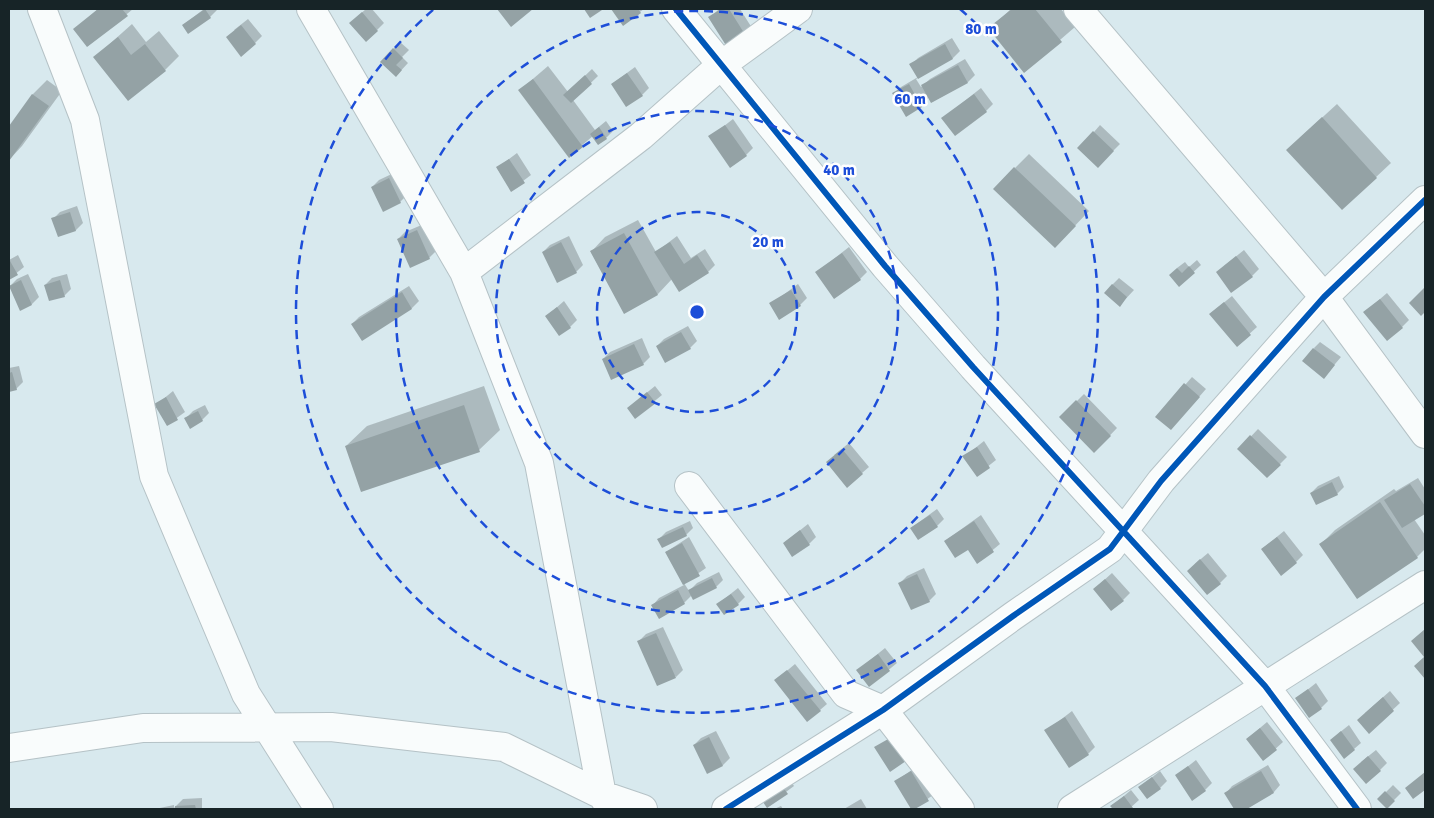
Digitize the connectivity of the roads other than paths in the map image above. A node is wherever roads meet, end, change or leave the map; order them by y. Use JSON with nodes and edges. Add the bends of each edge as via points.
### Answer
{"nodes":[{"id":1,"x":42,"y":9,"type":"edge"},
{"id":2,"x":312,"y":9,"type":"edge"},
{"id":3,"x":676,"y":9,"type":"edge"},
{"id":4,"x":798,"y":9,"type":"edge"},
{"id":5,"x":1078,"y":9,"type":"edge"},
{"id":6,"x":720,"y":66,"type":"junction"},
{"id":7,"x":1425,"y":200,"type":"edge"},
{"id":8,"x":464,"y":272,"type":"junction"},
{"id":9,"x":1324,"y":297,"type":"junction"},
{"id":10,"x":1425,"y":434,"type":"edge"},
{"id":11,"x":689,"y":486,"type":"dead end"},
{"id":12,"x":1122,"y":532,"type":"junction"},
{"id":13,"x":1425,"y":585,"type":"edge"},
{"id":14,"x":1265,"y":686,"type":"junction"},
{"id":15,"x":884,"y":710,"type":"junction"},
{"id":16,"x":267,"y":727,"type":"junction"},
{"id":17,"x":9,"y":748,"type":"edge"},
{"id":18,"x":607,"y":802,"type":"edge"},
{"id":19,"x":319,"y":809,"type":"edge"},
{"id":20,"x":643,"y":809,"type":"edge"},
{"id":21,"x":726,"y":809,"type":"edge"},
{"id":22,"x":960,"y":809,"type":"edge"},
{"id":23,"x":1072,"y":809,"type":"edge"},
{"id":24,"x":1357,"y":809,"type":"edge"}],
"edges":[{"from":1,"to":16,"type":"street","via":[[85,120],[154,476],[246,694]]},
{"from":2,"to":8,"type":"street"},
{"from":3,"to":6,"type":"street"},
{"from":4,"to":6,"type":"street"},
{"from":5,"to":9,"type":"street"},
{"from":6,"to":8,"type":"street","via":[[641,136]]},
{"from":6,"to":12,"type":"street","via":[[935,324]]},
{"from":7,"to":9,"type":"street"},
{"from":8,"to":18,"type":"street","via":[[539,463]]},
{"from":9,"to":10,"type":"street"},
{"from":9,"to":12,"type":"street","via":[[1161,481]]},
{"from":11,"to":15,"type":"street","via":[[846,694]]},
{"from":12,"to":14,"type":"street"},
{"from":12,"to":15,"type":"street","via":[[1110,549]]},
{"from":13,"to":14,"type":"street"},
{"from":14,"to":23,"type":"street"},
{"from":14,"to":24,"type":"street"},
{"from":15,"to":21,"type":"street"},
{"from":15,"to":22,"type":"street"},
{"from":16,"to":17,"type":"street","via":[[143,728]]},
{"from":16,"to":18,"type":"street","via":[[331,727],[504,747]]},
{"from":16,"to":19,"type":"street"},
{"from":18,"to":20,"type":"street"}]}
